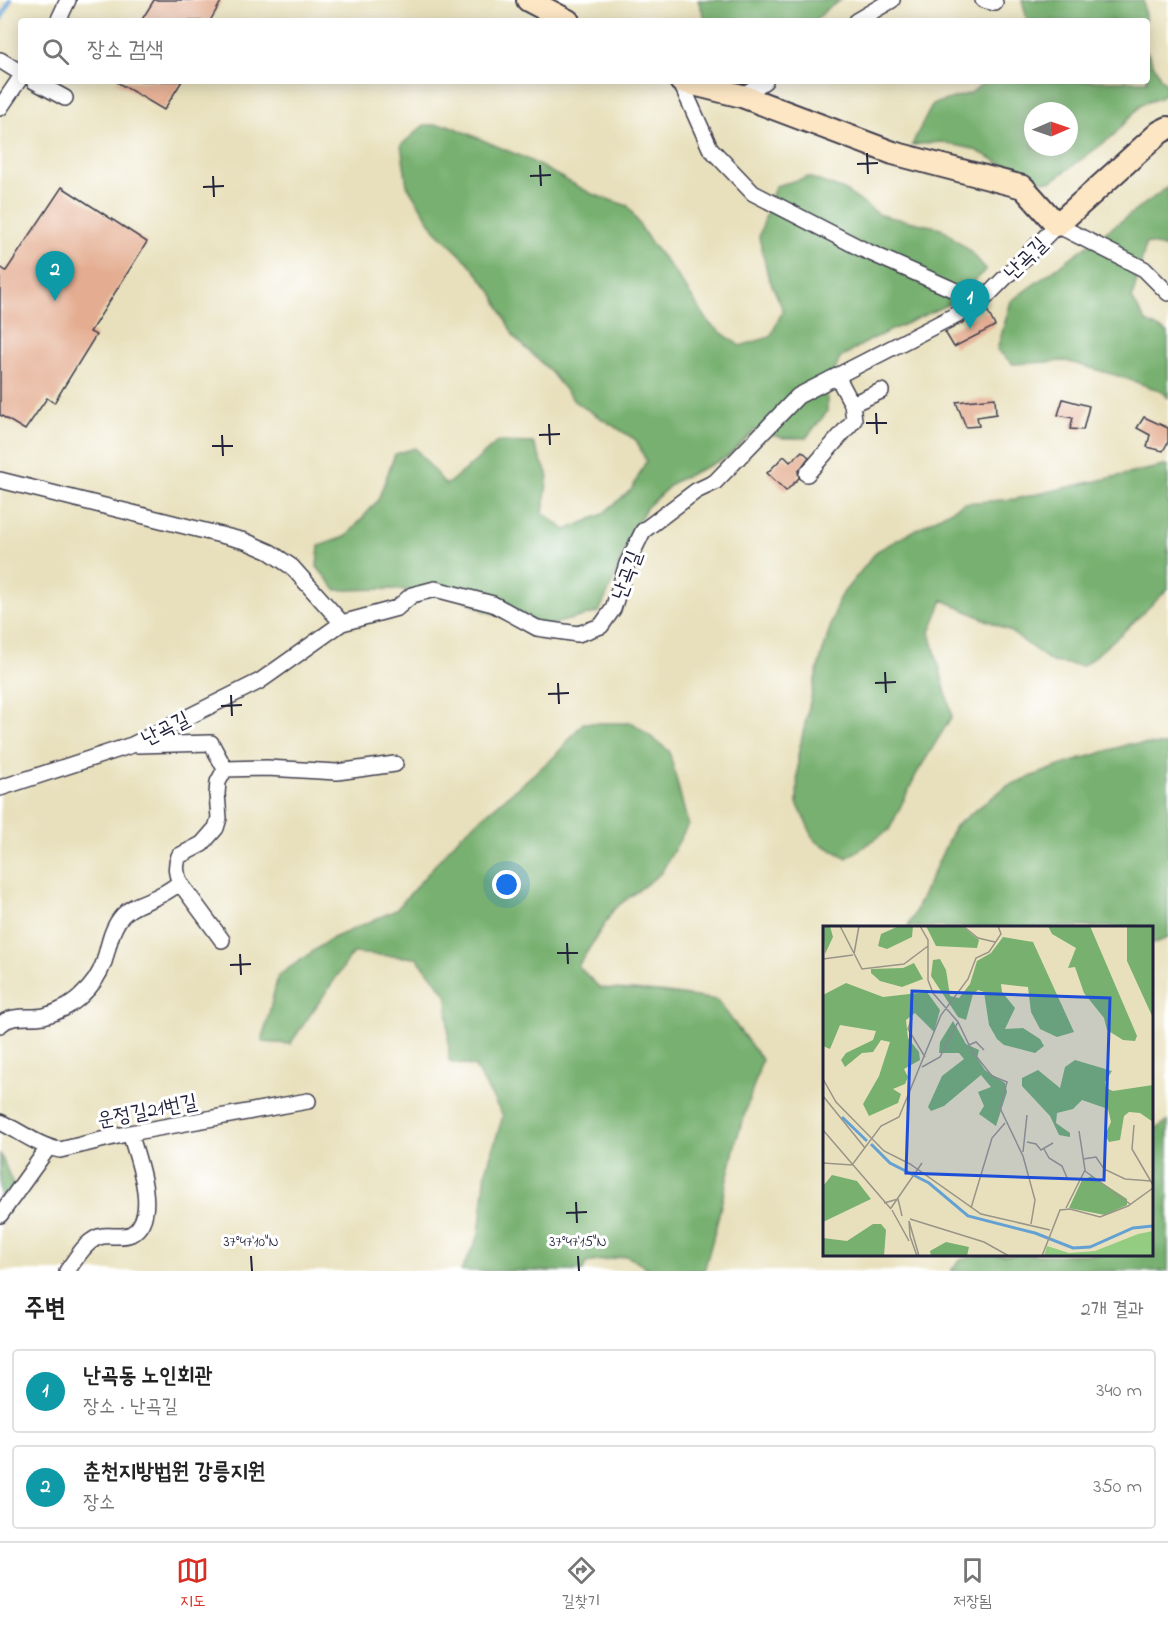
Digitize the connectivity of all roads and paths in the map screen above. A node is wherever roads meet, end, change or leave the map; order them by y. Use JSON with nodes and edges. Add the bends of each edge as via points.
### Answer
{"nodes":[{"id":1,"x":68,"y":0,"type":"edge"},
{"id":2,"x":528,"y":0,"type":"edge"},
{"id":3,"x":892,"y":0,"type":"edge"},
{"id":4,"x":59,"y":18,"type":"edge"},
{"id":5,"x":562,"y":18,"type":"edge"},
{"id":6,"x":861,"y":18,"type":"edge"},
{"id":7,"x":0,"y":60,"type":"edge"},
{"id":8,"x":18,"y":73,"type":"edge"},
{"id":9,"x":18,"y":80,"type":"edge"},
{"id":10,"x":39,"y":84,"type":"edge"},
{"id":11,"x":682,"y":84,"type":"edge"},
{"id":12,"x":693,"y":84,"type":"edge"},
{"id":13,"x":760,"y":84,"type":"edge"},
{"id":14,"x":742,"y":96,"type":"junction"},
{"id":15,"x":65,"y":98,"type":"dead end"},
{"id":16,"x":0,"y":108,"type":"edge"},
{"id":17,"x":1168,"y":128,"type":"edge"},
{"id":18,"x":1058,"y":225,"type":"junction"},
{"id":19,"x":1168,"y":293,"type":"edge"},
{"id":20,"x":981,"y":302,"type":"junction"},
{"id":21,"x":837,"y":376,"type":"junction"},
{"id":22,"x":881,"y":391,"type":"dead end"},
{"id":23,"x":852,"y":404,"type":"junction"},
{"id":24,"x":807,"y":474,"type":"dead end"},
{"id":25,"x":0,"y":480,"type":"edge"},
{"id":26,"x":342,"y":624,"type":"junction"},
{"id":27,"x":132,"y":745,"type":"junction"},
{"id":28,"x":395,"y":764,"type":"dead end"},
{"id":29,"x":225,"y":769,"type":"junction"},
{"id":30,"x":0,"y":788,"type":"edge"},
{"id":31,"x":180,"y":883,"type":"junction"},
{"id":32,"x":222,"y":940,"type":"dead end"},
{"id":33,"x":0,"y":1024,"type":"edge"},
{"id":34,"x":308,"y":1101,"type":"dead end"},
{"id":35,"x":0,"y":1122,"type":"edge"},
{"id":36,"x":130,"y":1133,"type":"junction"},
{"id":37,"x":48,"y":1148,"type":"junction"},
{"id":38,"x":0,"y":1215,"type":"edge"},
{"id":39,"x":67,"y":1271,"type":"edge"}],
"edges":[{"from":1,"to":4,"type":"street"},
{"from":2,"to":5,"type":"street"},
{"from":3,"to":6,"type":"street"},
{"from":7,"to":8,"type":"street"},
{"from":9,"to":16,"type":"street"},
{"from":10,"to":15,"type":"street"},
{"from":11,"to":20,"type":"street","via":[[710,148],[753,193],[864,250]]},
{"from":12,"to":14,"type":"street"},
{"from":13,"to":14,"type":"street"},
{"from":14,"to":18,"type":"street","via":[[893,153],[1023,187]]},
{"from":17,"to":18,"type":"street","name":"난곡길"},
{"from":18,"to":19,"type":"street","via":[[1144,269]]},
{"from":18,"to":20,"type":"street","name":"난곡길"},
{"from":20,"to":21,"type":"street","name":"난곡길"},
{"from":21,"to":23,"type":"street"},
{"from":21,"to":26,"type":"street","name":"난곡길","via":[[798,396],[715,482],[696,491],[643,531],[627,564],[614,609],[601,626],[578,634],[537,628],[494,604],[435,589],[412,595],[397,608]]},
{"from":22,"to":23,"type":"street"},
{"from":23,"to":24,"type":"street","via":[[854,420]]},
{"from":25,"to":26,"type":"street","via":[[245,541],[292,567]]},
{"from":26,"to":27,"type":"street","name":"난곡길","via":[[260,681]]},
{"from":27,"to":29,"type":"street","via":[[211,743]]},
{"from":27,"to":30,"type":"street","name":"난곡길"},
{"from":28,"to":29,"type":"street","via":[[337,772]]},
{"from":29,"to":31,"type":"street","via":[[218,782],[216,828],[202,844],[179,856],[176,875]]},
{"from":31,"to":32,"type":"street"},
{"from":31,"to":33,"type":"street","via":[[124,913],[109,942],[104,964],[80,998],[59,1011],[14,1017]]},
{"from":34,"to":36,"type":"street","name":"운정길21번길"},
{"from":35,"to":37,"type":"street"},
{"from":36,"to":37,"type":"street","name":"운정길21번길","via":[[60,1150]]},
{"from":36,"to":39,"type":"street","via":[[146,1193],[143,1219],[130,1234],[94,1239]]},
{"from":37,"to":38,"type":"street"}]}
